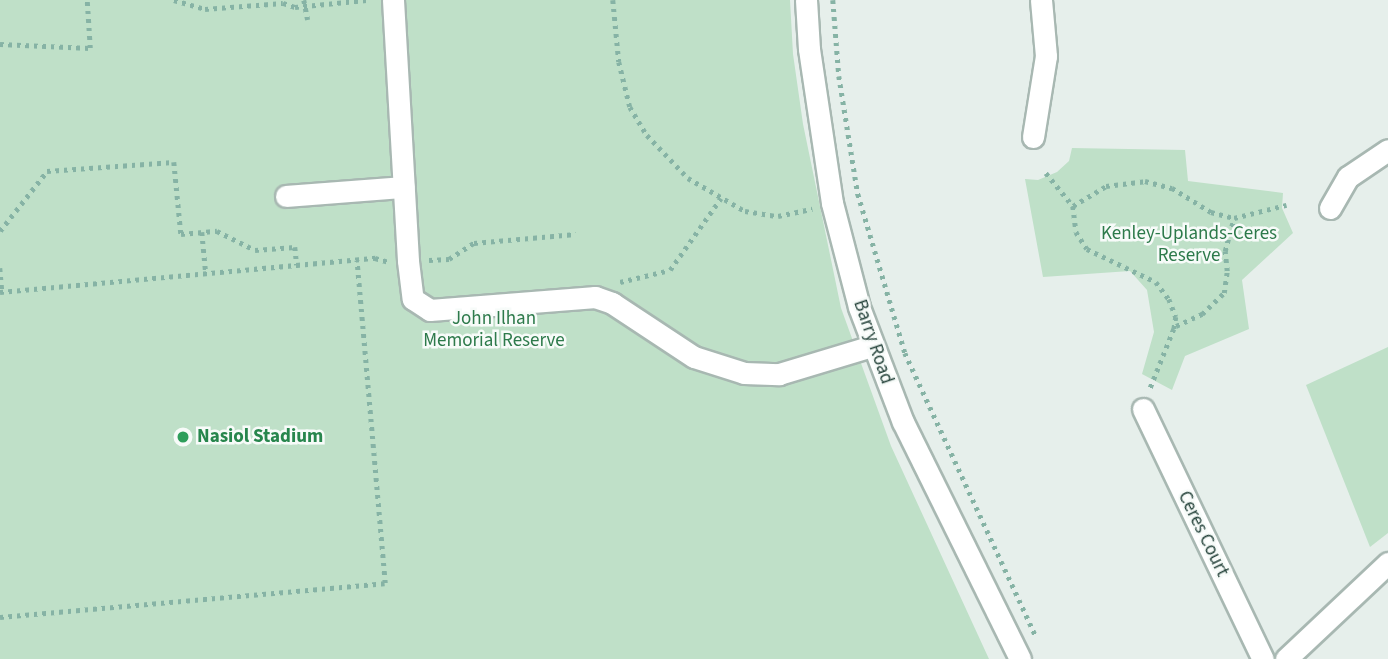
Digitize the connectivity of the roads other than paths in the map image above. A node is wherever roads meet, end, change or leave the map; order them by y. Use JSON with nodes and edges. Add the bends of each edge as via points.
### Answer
{"nodes":[{"id":1,"x":393,"y":0,"type":"edge"},
{"id":2,"x":806,"y":0,"type":"edge"},
{"id":3,"x":1041,"y":0,"type":"edge"},
{"id":4,"x":1033,"y":137,"type":"dead end"},
{"id":5,"x":1388,"y":150,"type":"edge"},
{"id":6,"x":404,"y":187,"type":"junction"},
{"id":7,"x":286,"y":196,"type":"dead end"},
{"id":8,"x":1330,"y":208,"type":"dead end"},
{"id":9,"x":872,"y":346,"type":"junction"},
{"id":10,"x":1143,"y":409,"type":"road end"},
{"id":11,"x":1388,"y":563,"type":"edge"},
{"id":12,"x":1020,"y":659,"type":"edge"},
{"id":13,"x":1264,"y":659,"type":"edge"},
{"id":14,"x":1286,"y":659,"type":"edge"}],
"edges":[{"from":1,"to":6,"type":"street"},
{"from":2,"to":9,"type":"street","name":"Barry Road","via":[[832,203]]},
{"from":3,"to":4,"type":"street","via":[[1046,56]]},
{"from":5,"to":8,"type":"street","via":[[1348,177]]},
{"from":6,"to":7,"type":"street"},
{"from":6,"to":9,"type":"street","via":[[418,261],[413,299],[430,310],[595,298],[612,303],[694,357],[744,373],[779,374]]},
{"from":9,"to":12,"type":"street","name":"Barry Road","via":[[903,422]]},
{"from":10,"to":13,"type":"street","name":"Ceres Court"},
{"from":11,"to":14,"type":"street"}]}
